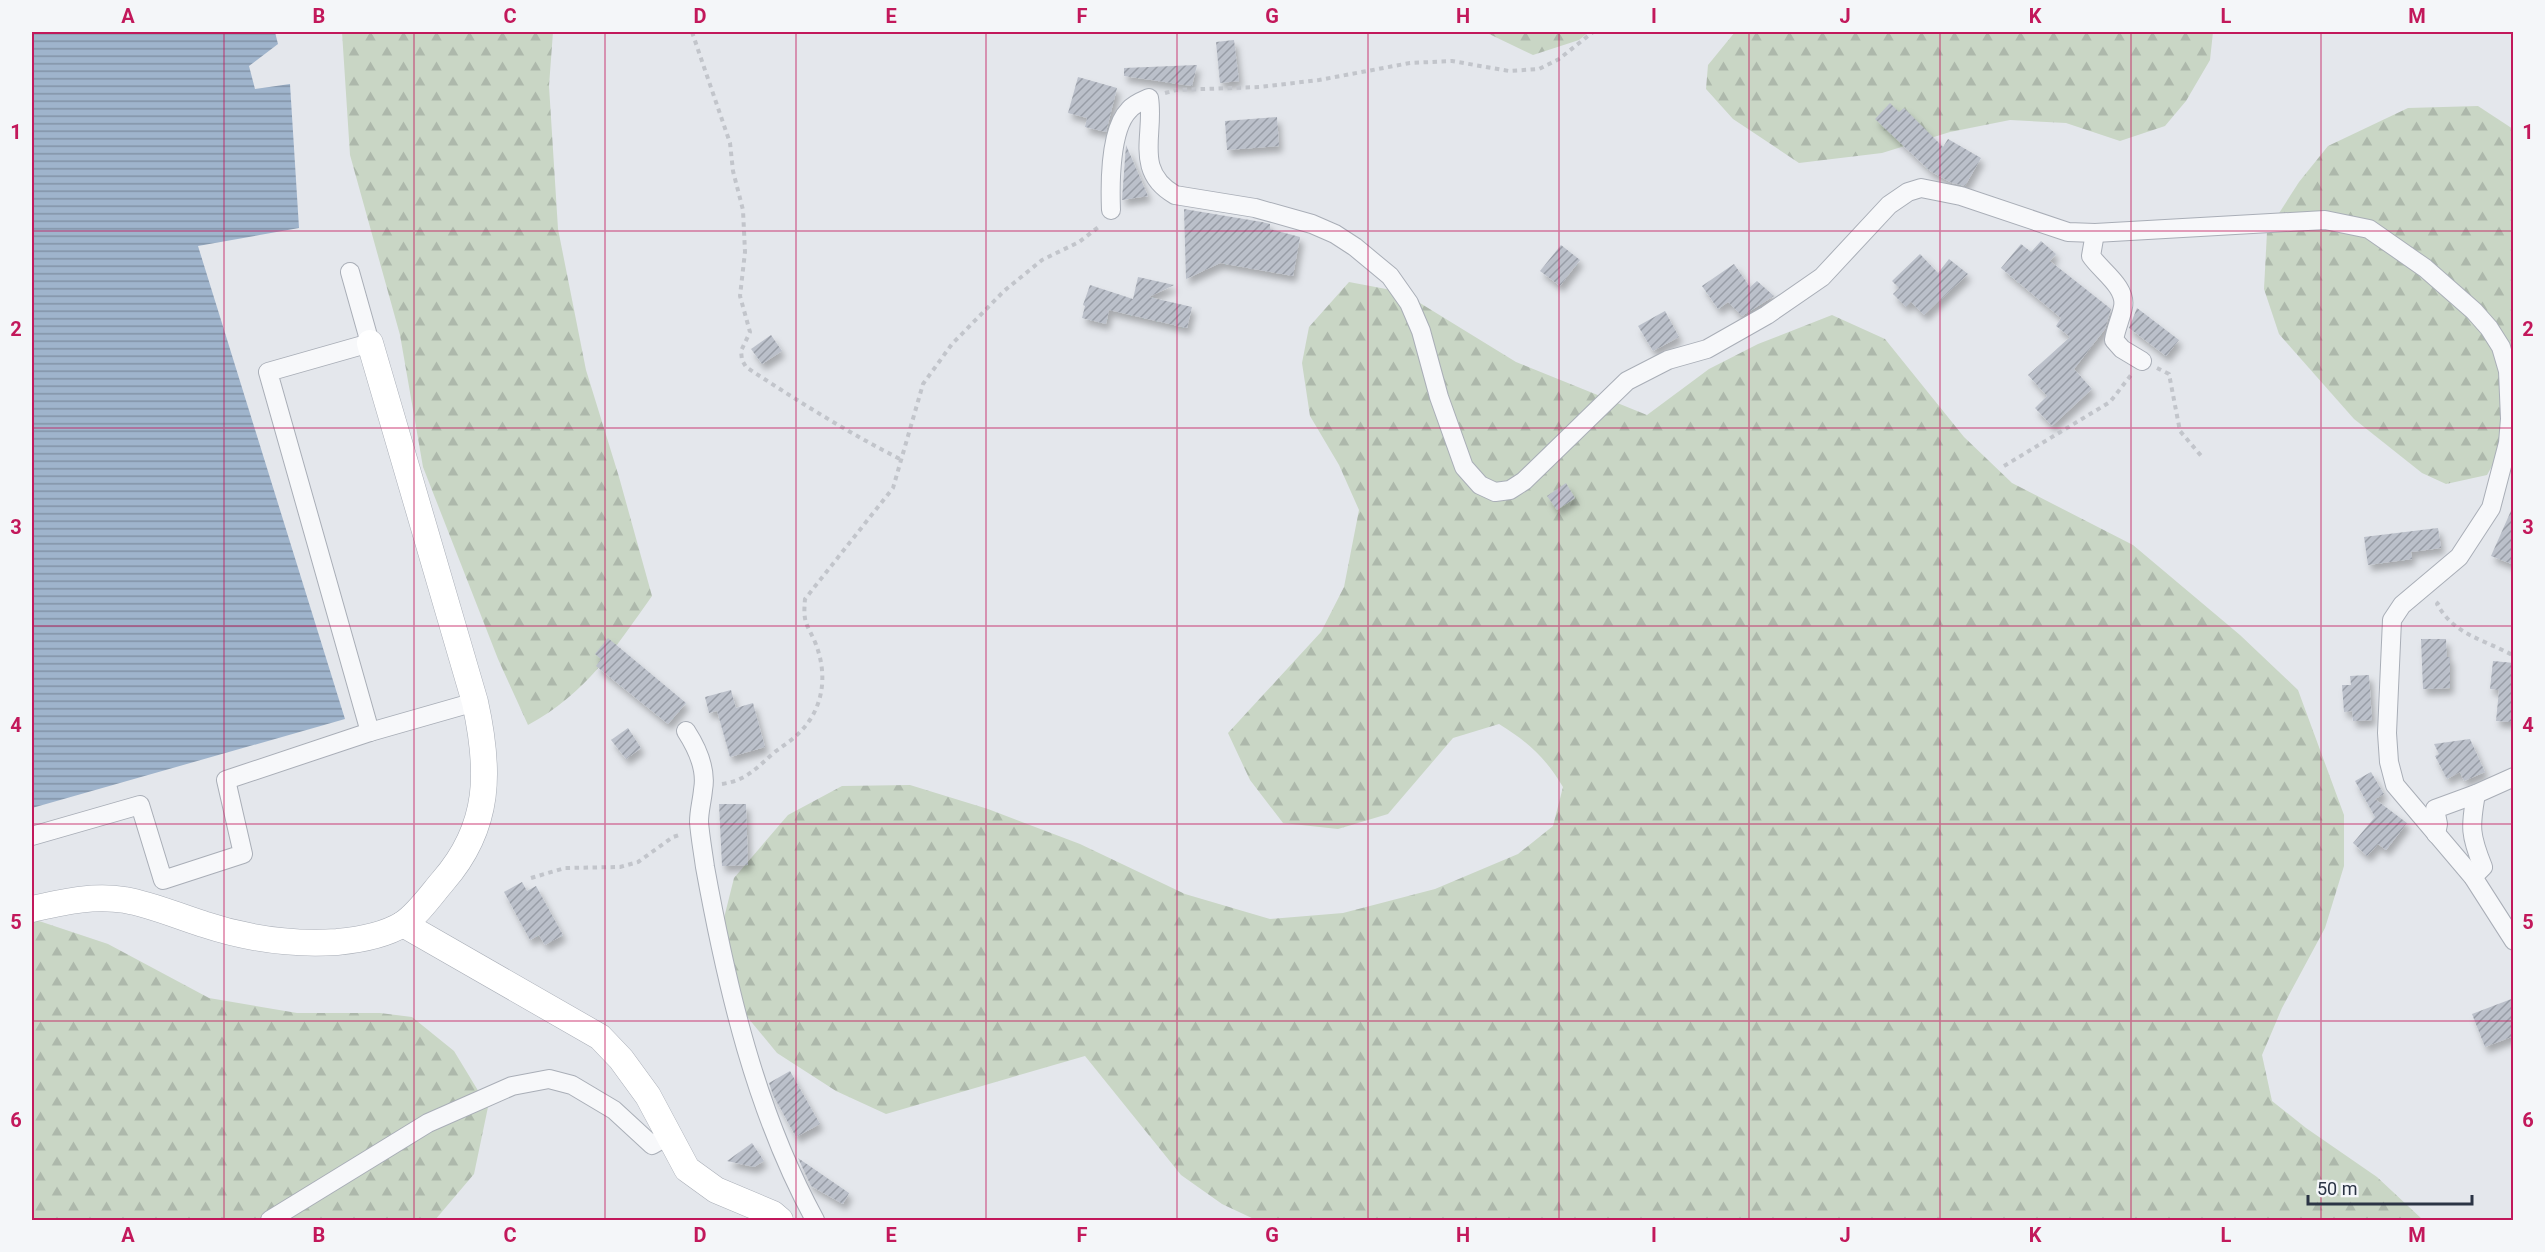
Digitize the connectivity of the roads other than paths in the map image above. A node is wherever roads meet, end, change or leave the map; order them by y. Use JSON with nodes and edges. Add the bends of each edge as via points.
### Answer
{"nodes":[{"id":1,"x":1111,"y":210,"type":"road end"},
{"id":2,"x":2095,"y":233,"type":"junction"},
{"id":3,"x":350,"y":272,"type":"dead end"},
{"id":4,"x":370,"y":343,"type":"junction"},
{"id":5,"x":2142,"y":362,"type":"road end"},
{"id":6,"x":475,"y":702,"type":"junction"},
{"id":7,"x":686,"y":731,"type":"dead end"},
{"id":8,"x":369,"y":732,"type":"junction"},
{"id":9,"x":2514,"y":777,"type":"edge"},
{"id":10,"x":2476,"y":794,"type":"junction"},
{"id":11,"x":2436,"y":834,"type":"junction"},
{"id":12,"x":32,"y":836,"type":"edge"},
{"id":13,"x":2473,"y":877,"type":"junction"},
{"id":14,"x":163,"y":880,"type":"junction"},
{"id":15,"x":157,"y":907,"type":"junction"},
{"id":16,"x":32,"y":909,"type":"edge"},
{"id":17,"x":403,"y":924,"type":"junction"},
{"id":18,"x":2514,"y":941,"type":"edge"},
{"id":19,"x":668,"y":1137,"type":"junction"},
{"id":20,"x":270,"y":1221,"type":"edge"},
{"id":21,"x":780,"y":1221,"type":"edge"},
{"id":22,"x":815,"y":1221,"type":"edge"}],
"edges":[{"from":1,"to":2,"type":"street","via":[[1114,153],[1122,119],[1133,106],[1149,98],[1150,159],[1155,180],[1164,189],[1174,195],[1255,208],[1312,224],[1354,247],[1390,276],[1409,303],[1421,331],[1464,467],[1480,485],[1495,492],[1510,490],[1524,481],[1627,381],[1668,360],[1707,349],[1767,315],[1822,277],[1889,204],[1908,192],[1921,188],[1962,196],[2068,232]]},
{"from":2,"to":5,"type":"street","via":[[2091,256],[2123,297],[2114,340]]},
{"from":2,"to":11,"type":"street","via":[[2325,220],[2369,229],[2425,268],[2474,311],[2501,347],[2508,371],[2510,419],[2508,443],[2491,508],[2459,557],[2402,605],[2392,620],[2389,762],[2395,785]]},
{"from":3,"to":4,"type":"street"},
{"from":4,"to":6,"type":"street"},
{"from":4,"to":8,"type":"street","via":[[267,372]]},
{"from":6,"to":8,"type":"street"},
{"from":6,"to":17,"type":"street","via":[[485,773],[481,814],[456,866]]},
{"from":7,"to":22,"type":"street","via":[[701,762],[702,843],[716,923],[750,1064],[793,1179]]},
{"from":8,"to":14,"type":"street","via":[[226,780],[243,854]]},
{"from":9,"to":10,"type":"street"},
{"from":10,"to":11,"type":"street","via":[[2435,809]]},
{"from":10,"to":13,"type":"street","via":[[2472,841],[2483,867]]},
{"from":11,"to":13,"type":"street"},
{"from":12,"to":14,"type":"street","via":[[140,805]]},
{"from":13,"to":18,"type":"street"},
{"from":14,"to":15,"type":"street"},
{"from":15,"to":16,"type":"street","via":[[89,897]]},
{"from":15,"to":17,"type":"street","via":[[204,924],[279,943],[352,941]]},
{"from":17,"to":19,"type":"street","via":[[600,1037],[641,1087]]},
{"from":19,"to":20,"type":"street","via":[[652,1145],[614,1110],[572,1085],[549,1079],[512,1086],[428,1123]]},
{"from":19,"to":21,"type":"street","via":[[687,1169],[716,1190],[773,1214]]}]}
